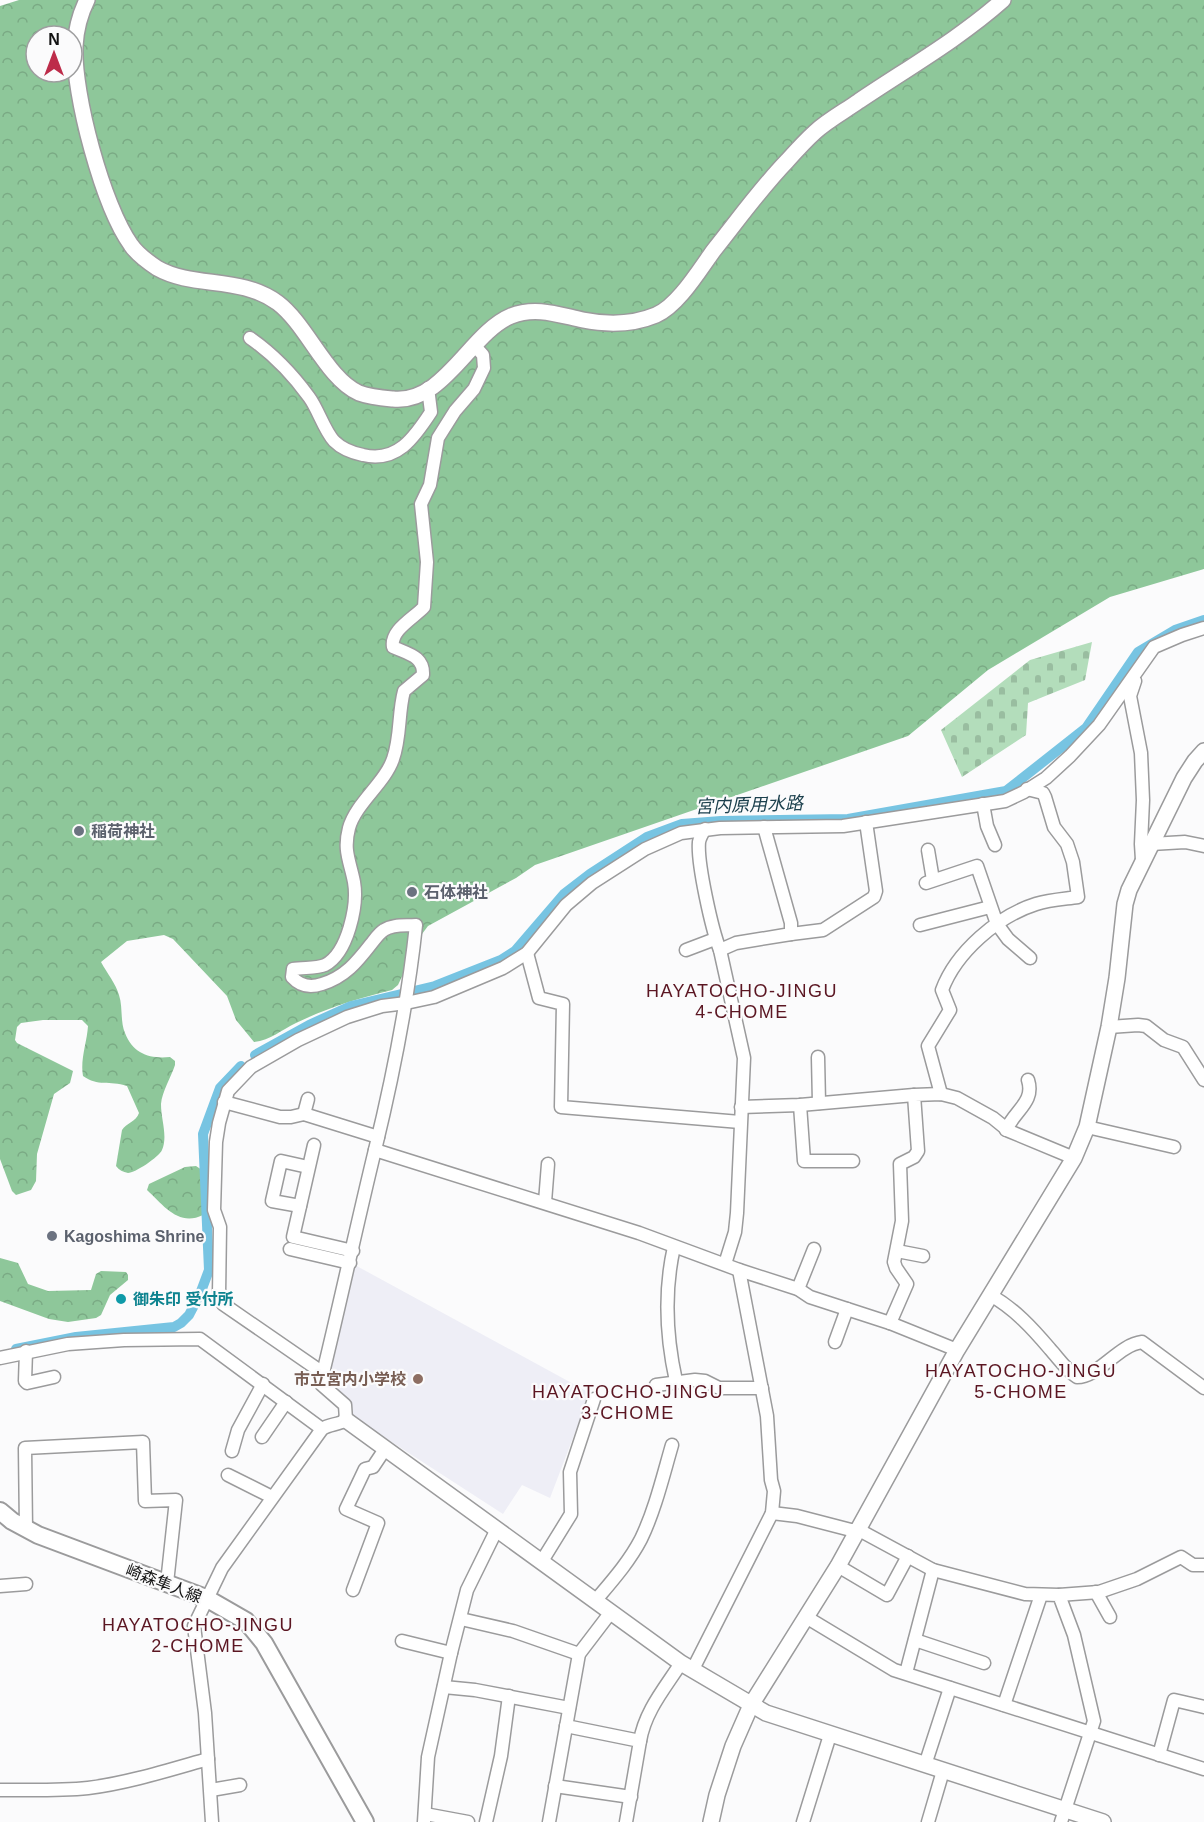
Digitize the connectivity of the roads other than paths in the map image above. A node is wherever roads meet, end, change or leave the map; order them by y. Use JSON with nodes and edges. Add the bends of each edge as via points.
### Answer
{"nodes":[{"id":1,"x":87,"y":0,"type":"edge"},
{"id":2,"x":1003,"y":0,"type":"edge"},
{"id":3,"x":250,"y":338,"type":"dead end"},
{"id":4,"x":474,"y":345,"type":"junction"},
{"id":5,"x":428,"y":388,"type":"junction"},
{"id":6,"x":1204,"y":628,"type":"edge"},
{"id":7,"x":1140,"y":666,"type":"junction"},
{"id":8,"x":1204,"y":751,"type":"edge"},
{"id":9,"x":1028,"y":789,"type":"junction"},
{"id":10,"x":983,"y":804,"type":"junction"},
{"id":11,"x":866,"y":822,"type":"junction"},
{"id":12,"x":764,"y":827,"type":"junction"},
{"id":13,"x":705,"y":829,"type":"junction"},
{"id":14,"x":1151,"y":844,"type":"junction"},
{"id":15,"x":995,"y":845,"type":"dead end"},
{"id":16,"x":1204,"y":846,"type":"edge"},
{"id":17,"x":928,"y":850,"type":"dead end"},
{"id":18,"x":1142,"y":860,"type":"junction"},
{"id":19,"x":990,"y":908,"type":"junction"},
{"id":20,"x":997,"y":924,"type":"junction"},
{"id":21,"x":921,"y":925,"type":"dead end"},
{"id":22,"x":791,"y":934,"type":"junction"},
{"id":23,"x":717,"y":945,"type":"junction"},
{"id":24,"x":686,"y":950,"type":"dead end"},
{"id":25,"x":527,"y":953,"type":"junction"},
{"id":26,"x":1030,"y":958,"type":"dead end"},
{"id":27,"x":406,"y":1001,"type":"junction"},
{"id":28,"x":1109,"y":1027,"type":"junction"},
{"id":29,"x":818,"y":1057,"type":"dead end"},
{"id":30,"x":1028,"y":1080,"type":"dead end"},
{"id":31,"x":1204,"y":1080,"type":"edge"},
{"id":32,"x":941,"y":1094,"type":"junction"},
{"id":33,"x":914,"y":1095,"type":"junction"},
{"id":34,"x":308,"y":1099,"type":"dead end"},
{"id":35,"x":224,"y":1102,"type":"junction"},
{"id":36,"x":819,"y":1103,"type":"junction"},
{"id":37,"x":800,"y":1105,"type":"junction"},
{"id":38,"x":741,"y":1107,"type":"junction"},
{"id":39,"x":304,"y":1114,"type":"junction"},
{"id":40,"x":740,"y":1122,"type":"junction"},
{"id":41,"x":1087,"y":1127,"type":"junction"},
{"id":42,"x":1006,"y":1130,"type":"junction"},
{"id":43,"x":377,"y":1144,"type":"junction"},
{"id":44,"x":314,"y":1145,"type":"dead end"},
{"id":45,"x":1174,"y":1147,"type":"dead end"},
{"id":46,"x":1074,"y":1158,"type":"junction"},
{"id":47,"x":853,"y":1161,"type":"dead end"},
{"id":48,"x":548,"y":1164,"type":"dead end"},
{"id":49,"x":308,"y":1167,"type":"junction"},
{"id":50,"x":545,"y":1202,"type":"junction"},
{"id":51,"x":300,"y":1206,"type":"junction"},
{"id":52,"x":674,"y":1247,"type":"junction"},
{"id":53,"x":290,"y":1249,"type":"dead end"},
{"id":54,"x":814,"y":1249,"type":"dead end"},
{"id":55,"x":897,"y":1251,"type":"junction"},
{"id":56,"x":923,"y":1256,"type":"dead end"},
{"id":57,"x":351,"y":1257,"type":"junction"},
{"id":58,"x":725,"y":1264,"type":"junction"},
{"id":59,"x":739,"y":1270,"type":"junction"},
{"id":60,"x":798,"y":1289,"type":"junction"},
{"id":61,"x":990,"y":1295,"type":"junction"},
{"id":62,"x":847,"y":1309,"type":"junction"},
{"id":63,"x":890,"y":1323,"type":"junction"},
{"id":64,"x":835,"y":1342,"type":"dead end"},
{"id":65,"x":957,"y":1350,"type":"junction"},
{"id":66,"x":26,"y":1351,"type":"junction"},
{"id":67,"x":0,"y":1358,"type":"edge"},
{"id":68,"x":323,"y":1373,"type":"junction"},
{"id":69,"x":54,"y":1377,"type":"dead end"},
{"id":70,"x":676,"y":1381,"type":"junction"},
{"id":71,"x":263,"y":1384,"type":"junction"},
{"id":72,"x":656,"y":1385,"type":"dead end"},
{"id":73,"x":762,"y":1388,"type":"junction"},
{"id":74,"x":1204,"y":1388,"type":"edge"},
{"id":75,"x":594,"y":1399,"type":"dead end"},
{"id":76,"x":285,"y":1402,"type":"junction"},
{"id":77,"x":346,"y":1420,"type":"junction"},
{"id":78,"x":322,"y":1429,"type":"junction"},
{"id":79,"x":262,"y":1437,"type":"dead end"},
{"id":80,"x":672,"y":1445,"type":"dead end"},
{"id":81,"x":385,"y":1449,"type":"junction"},
{"id":82,"x":232,"y":1451,"type":"dead end"},
{"id":83,"x":228,"y":1475,"type":"dead end"},
{"id":84,"x":272,"y":1497,"type":"junction"},
{"id":85,"x":0,"y":1511,"type":"edge"},
{"id":86,"x":772,"y":1514,"type":"junction"},
{"id":87,"x":26,"y":1529,"type":"junction"},
{"id":88,"x":497,"y":1529,"type":"junction"},
{"id":89,"x":859,"y":1530,"type":"junction"},
{"id":90,"x":908,"y":1556,"type":"junction"},
{"id":91,"x":542,"y":1561,"type":"junction"},
{"id":92,"x":1204,"y":1565,"type":"edge"},
{"id":93,"x":838,"y":1566,"type":"junction"},
{"id":94,"x":933,"y":1570,"type":"junction"},
{"id":95,"x":167,"y":1583,"type":"junction"},
{"id":96,"x":26,"y":1584,"type":"dead end"},
{"id":97,"x":0,"y":1586,"type":"edge"},
{"id":98,"x":353,"y":1590,"type":"dead end"},
{"id":99,"x":1096,"y":1593,"type":"junction"},
{"id":100,"x":1059,"y":1594,"type":"junction"},
{"id":101,"x":1041,"y":1595,"type":"junction"},
{"id":102,"x":206,"y":1598,"type":"junction"},
{"id":103,"x":596,"y":1600,"type":"junction"},
{"id":104,"x":611,"y":1612,"type":"junction"},
{"id":105,"x":807,"y":1617,"type":"junction"},
{"id":106,"x":1110,"y":1617,"type":"dead end"},
{"id":107,"x":461,"y":1619,"type":"junction"},
{"id":108,"x":915,"y":1640,"type":"junction"},
{"id":109,"x":402,"y":1641,"type":"dead end"},
{"id":110,"x":451,"y":1653,"type":"junction"},
{"id":111,"x":579,"y":1654,"type":"junction"},
{"id":112,"x":984,"y":1663,"type":"dead end"},
{"id":113,"x":687,"y":1666,"type":"junction"},
{"id":114,"x":906,"y":1673,"type":"junction"},
{"id":115,"x":444,"y":1687,"type":"junction"},
{"id":116,"x":950,"y":1688,"type":"junction"},
{"id":117,"x":509,"y":1696,"type":"junction"},
{"id":118,"x":751,"y":1705,"type":"junction"},
{"id":119,"x":1004,"y":1705,"type":"junction"},
{"id":120,"x":1204,"y":1707,"type":"edge"},
{"id":121,"x":569,"y":1708,"type":"junction"},
{"id":122,"x":566,"y":1726,"type":"junction"},
{"id":123,"x":1090,"y":1733,"type":"junction"},
{"id":124,"x":830,"y":1735,"type":"junction"},
{"id":125,"x":640,"y":1742,"type":"junction"},
{"id":126,"x":1159,"y":1755,"type":"junction"},
{"id":127,"x":208,"y":1759,"type":"junction"},
{"id":128,"x":925,"y":1765,"type":"junction"},
{"id":129,"x":1204,"y":1769,"type":"edge"},
{"id":130,"x":943,"y":1771,"type":"junction"},
{"id":131,"x":240,"y":1785,"type":"dead end"},
{"id":132,"x":555,"y":1786,"type":"junction"},
{"id":133,"x":0,"y":1790,"type":"edge"},
{"id":134,"x":212,"y":1790,"type":"junction"},
{"id":135,"x":631,"y":1797,"type":"junction"},
{"id":136,"x":1063,"y":1816,"type":"edge"},
{"id":137,"x":424,"y":1818,"type":"edge"},
{"id":138,"x":212,"y":1822,"type":"edge"},
{"id":139,"x":365,"y":1822,"type":"edge"},
{"id":140,"x":468,"y":1822,"type":"edge"},
{"id":141,"x":486,"y":1822,"type":"edge"},
{"id":142,"x":549,"y":1822,"type":"edge"},
{"id":143,"x":626,"y":1822,"type":"edge"},
{"id":144,"x":711,"y":1822,"type":"edge"},
{"id":145,"x":803,"y":1822,"type":"edge"},
{"id":146,"x":928,"y":1822,"type":"edge"},
{"id":147,"x":1103,"y":1822,"type":"edge"}],
"edges":[{"from":1,"to":5,"type":"street","via":[[75,42],[81,103],[101,178],[132,247],[158,269],[237,284],[280,304],[337,376],[358,393],[399,399]]},
{"from":2,"to":4,"type":"street","via":[[975,24],[816,131],[761,190],[661,313],[641,321],[608,324],[535,311],[495,324]]},
{"from":3,"to":5,"type":"street","via":[[288,373],[309,397],[334,440],[351,453],[374,458],[395,453],[413,439],[431,412]]},
{"from":4,"to":5,"type":"street","via":[[452,370]]},
{"from":4,"to":27,"type":"street","via":[[483,355],[484,368],[474,389],[438,438],[430,485],[421,504],[427,562],[424,607],[395,633],[392,641],[393,647],[420,661],[423,675],[404,691],[393,761],[350,826],[347,859],[355,900],[347,937],[326,964],[294,969],[292,977],[306,986],[336,980],[353,967],[382,931],[392,926],[416,925]]},
{"from":6,"to":7,"type":"street","via":[[1154,647]]},
{"from":7,"to":9,"type":"street","via":[[1099,725],[1046,778]]},
{"from":7,"to":18,"type":"street","via":[[1130,696],[1141,753]]},
{"from":8,"to":14,"type":"street","via":[[1189,768]]},
{"from":9,"to":10,"type":"street","via":[[1005,801]]},
{"from":9,"to":20,"type":"street","via":[[1046,797],[1054,827],[1067,844],[1073,862],[1078,897],[1036,904]]},
{"from":10,"to":11,"type":"street"},
{"from":10,"to":15,"type":"street"},
{"from":11,"to":12,"type":"street"},
{"from":11,"to":22,"type":"street","via":[[876,891],[873,897],[823,930]]},
{"from":12,"to":13,"type":"street"},
{"from":12,"to":22,"type":"street"},
{"from":13,"to":23,"type":"street","via":[[699,851]]},
{"from":13,"to":25,"type":"street","via":[[681,833],[658,843],[592,883],[566,905]]},
{"from":14,"to":16,"type":"street","via":[[1185,842]]},
{"from":14,"to":18,"type":"street"},
{"from":17,"to":19,"type":"street","via":[[930,881],[977,866]]},
{"from":18,"to":28,"type":"street","via":[[1125,904]]},
{"from":19,"to":20,"type":"street"},
{"from":19,"to":21,"type":"street"},
{"from":20,"to":26,"type":"street"},
{"from":20,"to":32,"type":"street","via":[[958,962],[942,988],[950,1011],[928,1048]]},
{"from":22,"to":23,"type":"street"},
{"from":23,"to":24,"type":"street"},
{"from":23,"to":38,"type":"street","via":[[744,1058]]},
{"from":25,"to":27,"type":"street","via":[[470,983],[434,997]]},
{"from":25,"to":40,"type":"street","via":[[539,998],[562,1004],[561,1107]]},
{"from":27,"to":35,"type":"street","via":[[363,1011],[298,1040],[245,1072],[232,1085]]},
{"from":27,"to":43,"type":"street"},
{"from":28,"to":31,"type":"street","via":[[1146,1026],[1164,1040],[1183,1047]]},
{"from":28,"to":41,"type":"street"},
{"from":29,"to":36,"type":"street"},
{"from":30,"to":42,"type":"street","via":[[1030,1095]]},
{"from":32,"to":33,"type":"street"},
{"from":32,"to":42,"type":"street","via":[[969,1104]]},
{"from":33,"to":36,"type":"street"},
{"from":33,"to":55,"type":"street","via":[[918,1148],[914,1157],[900,1164],[903,1221]]},
{"from":34,"to":39,"type":"street"},
{"from":35,"to":39,"type":"street","via":[[280,1117]]},
{"from":35,"to":68,"type":"street","via":[[216,1142],[214,1210],[220,1227],[219,1295],[223,1304]]},
{"from":36,"to":37,"type":"street"},
{"from":37,"to":38,"type":"street"},
{"from":37,"to":47,"type":"street","via":[[804,1161]]},
{"from":38,"to":40,"type":"street"},
{"from":39,"to":43,"type":"street"},
{"from":40,"to":58,"type":"street","via":[[736,1222]]},
{"from":41,"to":45,"type":"street"},
{"from":41,"to":46,"type":"street"},
{"from":42,"to":46,"type":"street"},
{"from":43,"to":50,"type":"street"},
{"from":43,"to":57,"type":"street"},
{"from":44,"to":49,"type":"street"},
{"from":46,"to":61,"type":"street"},
{"from":48,"to":50,"type":"street"},
{"from":49,"to":51,"type":"street"},
{"from":49,"to":51,"type":"street","via":[[281,1161],[272,1201]]},
{"from":50,"to":52,"type":"street"},
{"from":51,"to":57,"type":"street","via":[[293,1237]]},
{"from":52,"to":58,"type":"street"},
{"from":52,"to":70,"type":"street","via":[[667,1304]]},
{"from":53,"to":57,"type":"street"},
{"from":54,"to":60,"type":"street"},
{"from":55,"to":56,"type":"street"},
{"from":55,"to":63,"type":"street","via":[[894,1262],[907,1284]]},
{"from":57,"to":68,"type":"street"},
{"from":58,"to":59,"type":"street"},
{"from":59,"to":60,"type":"street"},
{"from":59,"to":73,"type":"street"},
{"from":60,"to":62,"type":"street"},
{"from":61,"to":65,"type":"street"},
{"from":61,"to":74,"type":"street","via":[[1010,1308],[1076,1376],[1086,1376],[1127,1347],[1142,1342]]},
{"from":62,"to":63,"type":"street"},
{"from":62,"to":64,"type":"street"},
{"from":63,"to":65,"type":"street"},
{"from":65,"to":89,"type":"street"},
{"from":66,"to":67,"type":"street"},
{"from":66,"to":69,"type":"street","via":[[25,1382]]},
{"from":66,"to":71,"type":"street","via":[[68,1344],[195,1338]]},
{"from":68,"to":77,"type":"street","via":[[321,1384],[345,1405]]},
{"from":70,"to":72,"type":"street"},
{"from":70,"to":73,"type":"street","via":[[701,1380],[719,1388]]},
{"from":71,"to":76,"type":"street"},
{"from":71,"to":82,"type":"street","via":[[238,1430]]},
{"from":73,"to":86,"type":"street","via":[[774,1491]]},
{"from":75,"to":91,"type":"street","via":[[570,1472],[571,1514]]},
{"from":76,"to":78,"type":"street"},
{"from":76,"to":79,"type":"street"},
{"from":77,"to":78,"type":"street"},
{"from":77,"to":81,"type":"street"},
{"from":78,"to":84,"type":"street"},
{"from":80,"to":103,"type":"street","via":[[640,1540]]},
{"from":81,"to":88,"type":"street"},
{"from":81,"to":98,"type":"street","via":[[373,1467],[365,1469],[346,1509],[378,1523]]},
{"from":83,"to":84,"type":"street"},
{"from":84,"to":102,"type":"street"},
{"from":85,"to":87,"type":"main road","name":"崎森隼人線"},
{"from":86,"to":89,"type":"street"},
{"from":86,"to":113,"type":"street"},
{"from":87,"to":95,"type":"main road","name":"崎森隼人線"},
{"from":87,"to":95,"type":"street","via":[[25,1448],[143,1442],[145,1501],[176,1500]]},
{"from":88,"to":91,"type":"street"},
{"from":88,"to":107,"type":"street","via":[[467,1590]]},
{"from":89,"to":90,"type":"street"},
{"from":89,"to":93,"type":"street"},
{"from":90,"to":93,"type":"street","via":[[887,1595]]},
{"from":90,"to":94,"type":"street"},
{"from":91,"to":103,"type":"street"},
{"from":92,"to":99,"type":"street","via":[[1193,1565],[1181,1557],[1137,1579]]},
{"from":93,"to":105,"type":"street"},
{"from":94,"to":101,"type":"street","via":[[1006,1590]]},
{"from":94,"to":108,"type":"street"},
{"from":95,"to":102,"type":"main road","name":"崎森隼人線"},
{"from":96,"to":97,"type":"street"},
{"from":99,"to":100,"type":"street"},
{"from":99,"to":106,"type":"street"},
{"from":100,"to":101,"type":"street"},
{"from":100,"to":123,"type":"street","via":[[1074,1635],[1094,1721]]},
{"from":101,"to":119,"type":"street"},
{"from":102,"to":127,"type":"street","via":[[193,1632]]},
{"from":102,"to":139,"type":"main road","name":"崎森隼人線","via":[[246,1621],[264,1642]]},
{"from":103,"to":104,"type":"street"},
{"from":104,"to":111,"type":"street"},
{"from":104,"to":113,"type":"street"},
{"from":105,"to":114,"type":"street","via":[[894,1670]]},
{"from":105,"to":118,"type":"street"},
{"from":107,"to":110,"type":"street"},
{"from":107,"to":111,"type":"street","via":[[513,1631]]},
{"from":108,"to":112,"type":"street"},
{"from":108,"to":114,"type":"street"},
{"from":109,"to":110,"type":"street"},
{"from":110,"to":115,"type":"street"},
{"from":111,"to":121,"type":"street"},
{"from":113,"to":118,"type":"street"},
{"from":113,"to":125,"type":"street","via":[[649,1712]]},
{"from":114,"to":116,"type":"street"},
{"from":115,"to":117,"type":"street"},
{"from":115,"to":137,"type":"street","via":[[429,1757]]},
{"from":116,"to":119,"type":"street"},
{"from":116,"to":128,"type":"street"},
{"from":117,"to":121,"type":"street"},
{"from":117,"to":141,"type":"street"},
{"from":118,"to":124,"type":"street"},
{"from":118,"to":144,"type":"street","via":[[733,1746]]},
{"from":119,"to":123,"type":"street"},
{"from":120,"to":126,"type":"street","via":[[1174,1700]]},
{"from":121,"to":122,"type":"street"},
{"from":122,"to":125,"type":"street"},
{"from":122,"to":132,"type":"street"},
{"from":123,"to":126,"type":"street"},
{"from":123,"to":136,"type":"street"},
{"from":124,"to":128,"type":"street"},
{"from":124,"to":145,"type":"street"},
{"from":125,"to":135,"type":"street"},
{"from":126,"to":129,"type":"street"},
{"from":127,"to":133,"type":"street","via":[[88,1788]]},
{"from":127,"to":134,"type":"street"},
{"from":128,"to":130,"type":"street"},
{"from":130,"to":136,"type":"street"},
{"from":130,"to":146,"type":"street"},
{"from":131,"to":134,"type":"street"},
{"from":132,"to":135,"type":"street"},
{"from":132,"to":142,"type":"street"},
{"from":134,"to":138,"type":"street"},
{"from":135,"to":143,"type":"street"},
{"from":136,"to":147,"type":"street"},
{"from":137,"to":140,"type":"street"}]}
